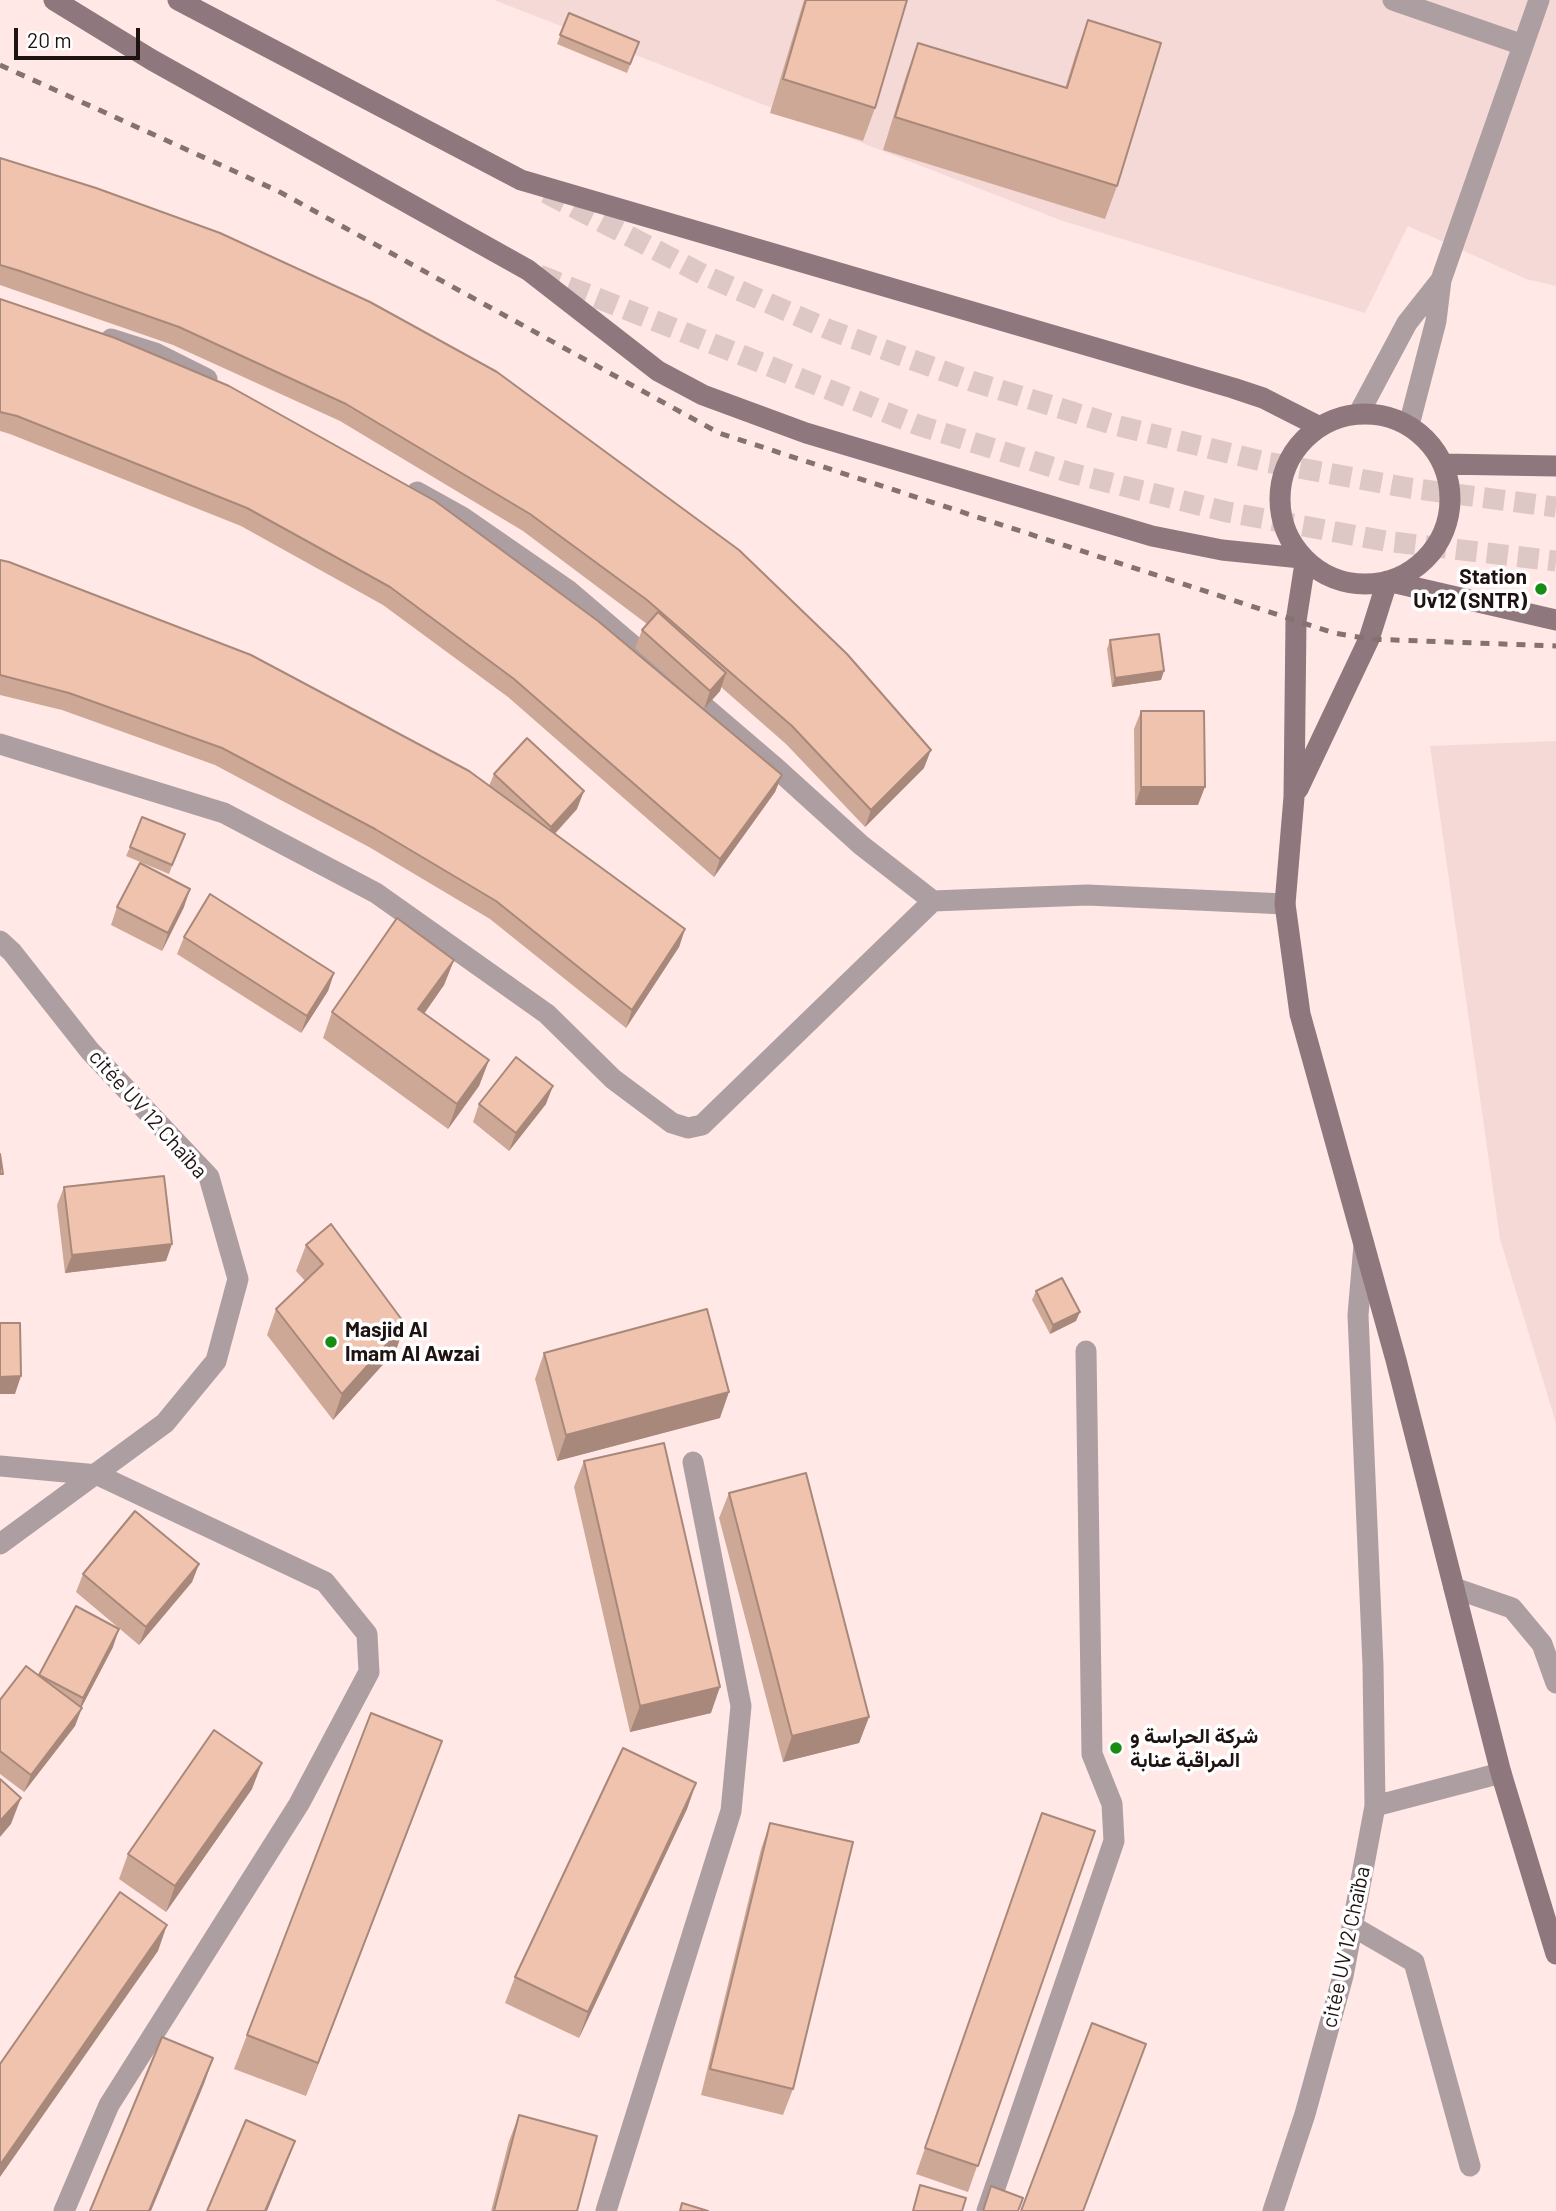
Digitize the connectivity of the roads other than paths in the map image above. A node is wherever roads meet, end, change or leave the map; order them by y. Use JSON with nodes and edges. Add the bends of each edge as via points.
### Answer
{"nodes":[{"id":1,"x":54,"y":0,"type":"edge"},
{"id":2,"x":178,"y":0,"type":"edge"},
{"id":3,"x":1393,"y":0,"type":"edge"},
{"id":4,"x":1539,"y":0,"type":"edge"},
{"id":5,"x":1523,"y":45,"type":"junction"},
{"id":6,"x":1441,"y":279,"type":"junction"},
{"id":7,"x":90,"y":333,"type":"edge"},
{"id":8,"x":228,"y":389,"type":"edge"},
{"id":9,"x":1359,"y":413,"type":"junction"},
{"id":10,"x":1409,"y":425,"type":"junction"},
{"id":11,"x":1320,"y":427,"type":"junction"},
{"id":12,"x":1443,"y":464,"type":"junction"},
{"id":13,"x":1556,"y":466,"type":"edge"},
{"id":14,"x":396,"y":480,"type":"edge"},
{"id":15,"x":1303,"y":560,"type":"junction"},
{"id":16,"x":1387,"y":581,"type":"junction"},
{"id":17,"x":1556,"y":620,"type":"edge"},
{"id":18,"x":0,"y":744,"type":"edge"},
{"id":19,"x":1294,"y":797,"type":"junction"},
{"id":20,"x":933,"y":901,"type":"junction"},
{"id":21,"x":1285,"y":904,"type":"junction"},
{"id":22,"x":4,"y":952,"type":"edge"},
{"id":23,"x":1364,"y":1243,"type":"junction"},
{"id":24,"x":1086,"y":1350,"type":"dead end"},
{"id":25,"x":693,"y":1462,"type":"dead end"},
{"id":26,"x":0,"y":1466,"type":"edge"},
{"id":27,"x":98,"y":1475,"type":"junction"},
{"id":28,"x":0,"y":1544,"type":"edge"},
{"id":29,"x":1454,"y":1588,"type":"junction"},
{"id":30,"x":1556,"y":1683,"type":"edge"},
{"id":31,"x":1501,"y":1773,"type":"junction"},
{"id":32,"x":1375,"y":1806,"type":"junction"},
{"id":33,"x":1352,"y":1926,"type":"junction"},
{"id":34,"x":1556,"y":1954,"type":"edge"},
{"id":35,"x":1470,"y":2166,"type":"dead end"},
{"id":36,"x":64,"y":2211,"type":"edge"},
{"id":37,"x":606,"y":2211,"type":"edge"},
{"id":38,"x":987,"y":2211,"type":"edge"},
{"id":39,"x":1273,"y":2211,"type":"edge"}],
"edges":[{"from":1,"to":15,"type":"main road","via":[[152,60],[528,270],[658,371],[703,394],[752,414],[1152,536]]},
{"from":2,"to":11,"type":"main road","via":[[522,180],[1233,388]]},
{"from":3,"to":5,"type":"street"},
{"from":4,"to":5,"type":"street"},
{"from":5,"to":6,"type":"street"},
{"from":6,"to":9,"type":"street","via":[[1407,323]]},
{"from":6,"to":10,"type":"street","via":[[1436,321]]},
{"from":7,"to":8,"type":"street","via":[[155,354]]},
{"from":9,"to":10,"type":"main road","via":[[1385,415]]},
{"from":9,"to":11,"type":"main road","via":[[1334,418]]},
{"from":10,"to":12,"type":"main road","via":[[1429,442]]},
{"from":11,"to":15,"type":"main road","via":[[1294,450],[1283,473],[1279,498],[1283,522]]},
{"from":12,"to":13,"type":"main road"},
{"from":12,"to":16,"type":"main road","via":[[1450,512],[1442,535],[1428,556]]},
{"from":14,"to":20,"type":"street","via":[[462,517],[569,592],[860,845]]},
{"from":15,"to":16,"type":"main road","via":[[1330,577],[1358,584]]},
{"from":15,"to":19,"type":"main road","via":[[1296,621]]},
{"from":16,"to":17,"type":"main road"},
{"from":16,"to":19,"type":"main road","via":[[1369,639]]},
{"from":18,"to":20,"type":"street","via":[[224,813],[376,893],[547,1014],[613,1079],[672,1123],[688,1128],[702,1125]]},
{"from":19,"to":21,"type":"main road"},
{"from":20,"to":21,"type":"street","via":[[1087,895]]},
{"from":21,"to":23,"type":"main road","via":[[1300,1014]]},
{"from":22,"to":27,"type":"street","name":"citée UV 12 Chaïba","via":[[209,1177],[238,1279],[216,1361],[165,1423]]},
{"from":23,"to":29,"type":"main road"},
{"from":23,"to":32,"type":"street","name":"citée UV 12 Chaïba","via":[[1358,1315]]},
{"from":24,"to":38,"type":"street","via":[[1092,1754],[1112,1804],[1114,1841]]},
{"from":25,"to":37,"type":"street","via":[[741,1706],[731,1811]]},
{"from":26,"to":27,"type":"street"},
{"from":27,"to":28,"type":"street","name":"citée UV 12 Chaïba"},
{"from":27,"to":36,"type":"street","via":[[325,1582],[367,1634],[369,1672],[299,1804],[109,2105]]},
{"from":29,"to":30,"type":"street","via":[[1512,1608],[1542,1644]]},
{"from":29,"to":31,"type":"main road"},
{"from":31,"to":32,"type":"street"},
{"from":31,"to":34,"type":"main road"},
{"from":32,"to":33,"type":"street","name":"citée UV 12 Chaïba"},
{"from":33,"to":35,"type":"street","via":[[1414,1962]]},
{"from":33,"to":39,"type":"street","name":"citée UV 12 Chaïba","via":[[1343,1976]]}]}
